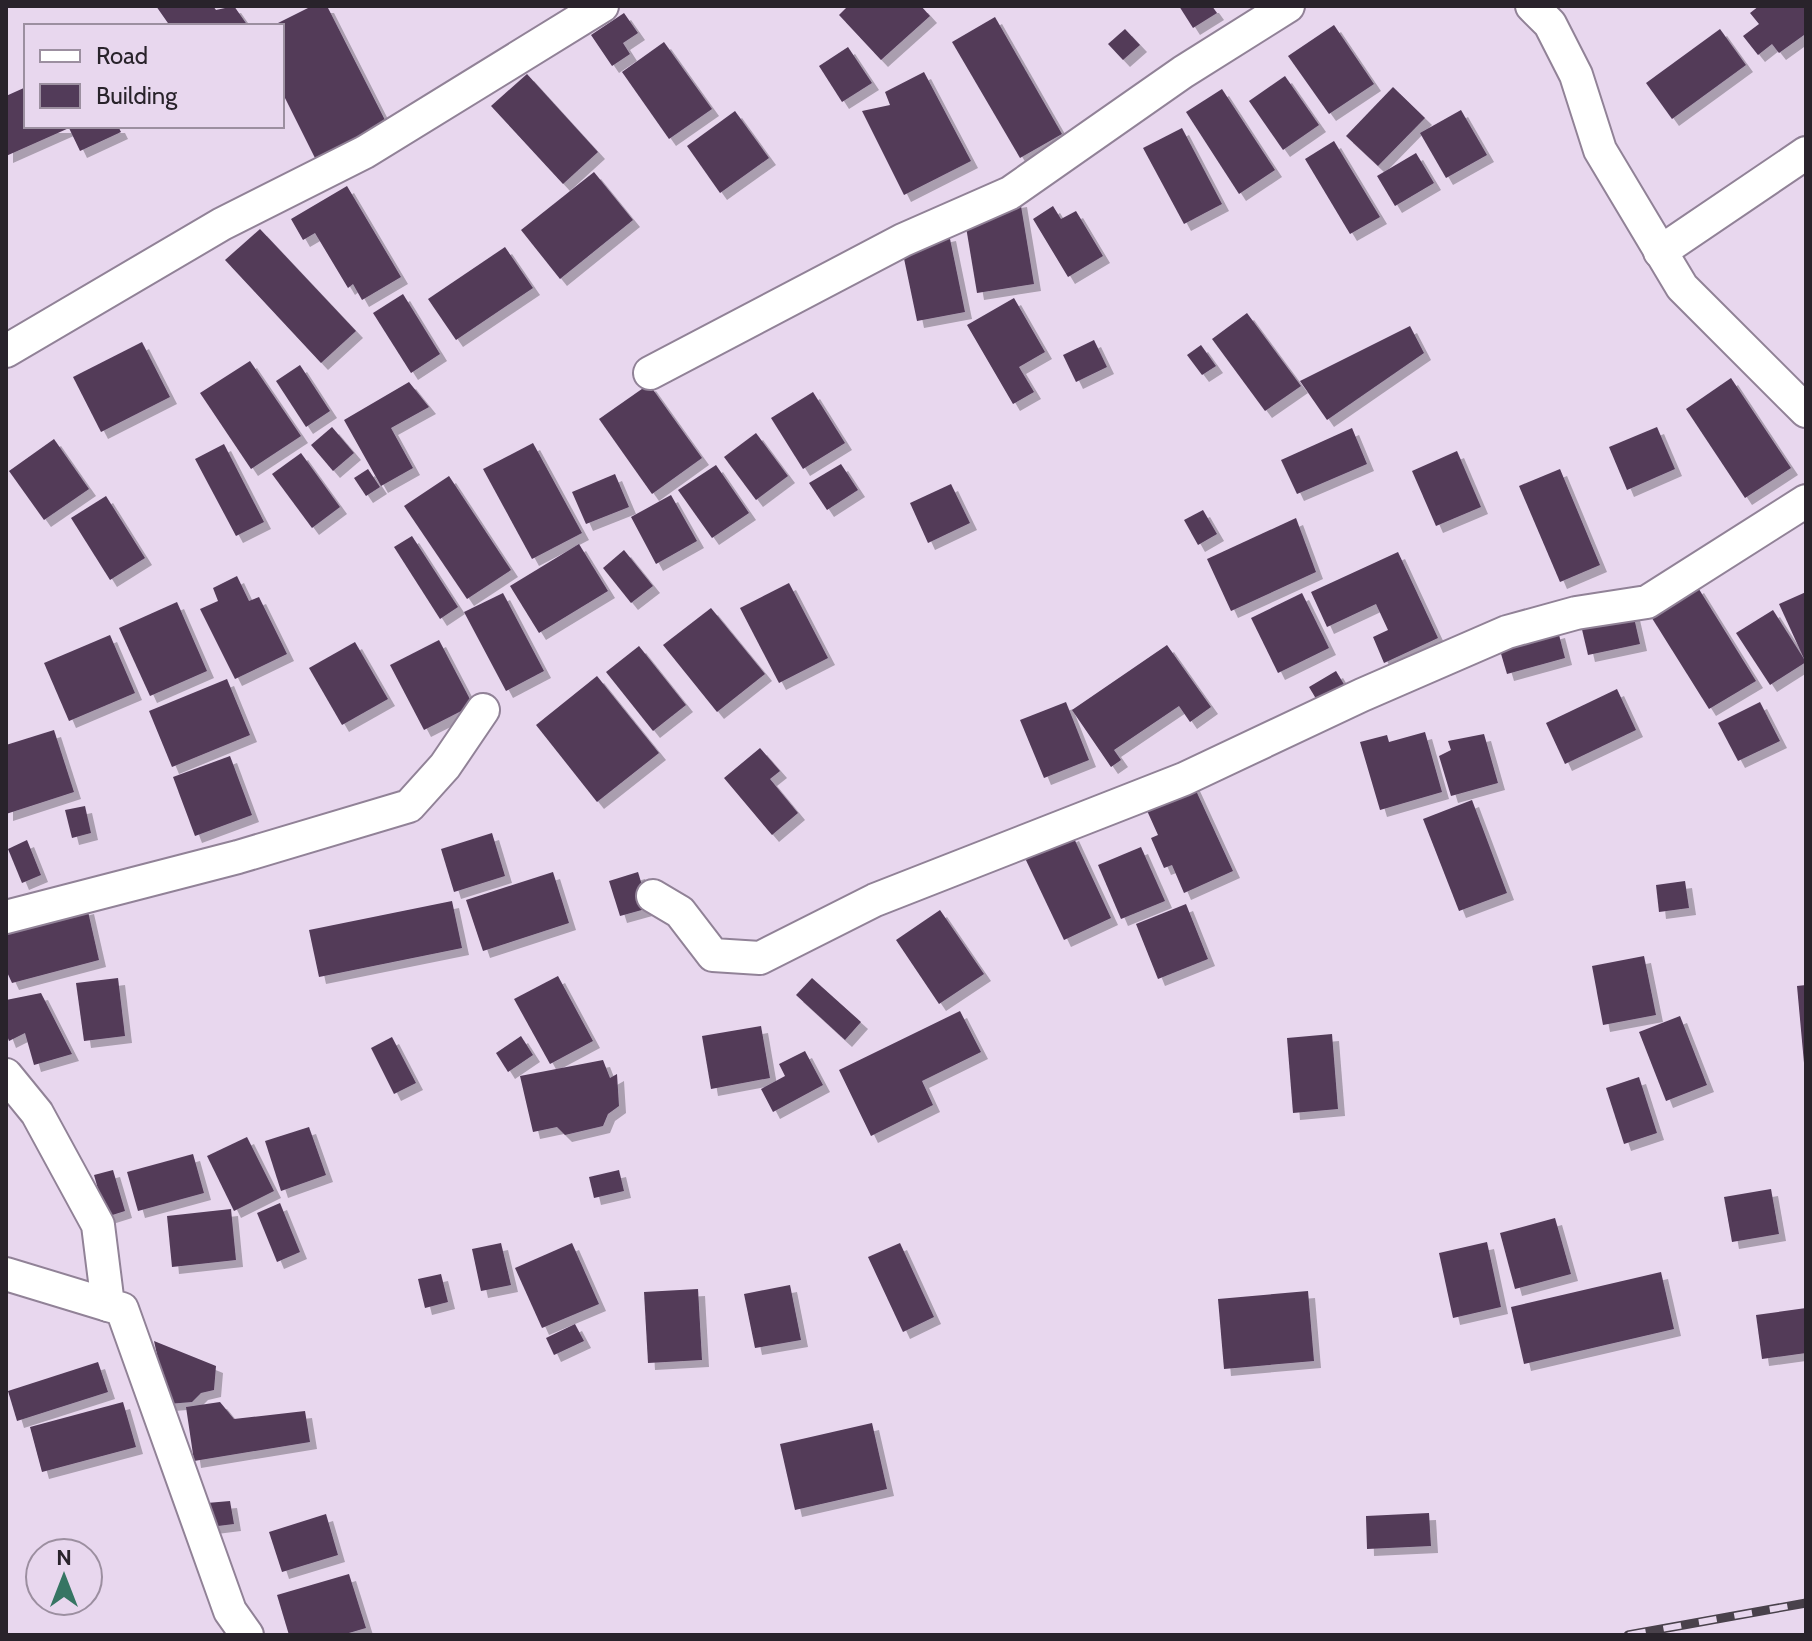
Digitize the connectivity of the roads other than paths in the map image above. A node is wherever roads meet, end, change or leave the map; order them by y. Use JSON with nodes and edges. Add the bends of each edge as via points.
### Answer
{"nodes":[{"id":1,"x":602,"y":6,"type":"edge"},
{"id":2,"x":1288,"y":6,"type":"edge"},
{"id":3,"x":1532,"y":6,"type":"edge"},
{"id":4,"x":1806,"y":153,"type":"edge"},
{"id":5,"x":1660,"y":252,"type":"junction"},
{"id":6,"x":6,"y":351,"type":"edge"},
{"id":7,"x":650,"y":373,"type":"dead end"},
{"id":8,"x":1806,"y":411,"type":"edge"},
{"id":9,"x":1806,"y":501,"type":"edge"},
{"id":10,"x":483,"y":710,"type":"dead end"},
{"id":11,"x":653,"y":896,"type":"dead end"},
{"id":12,"x":6,"y":917,"type":"edge"},
{"id":13,"x":6,"y":1075,"type":"edge"},
{"id":14,"x":6,"y":1274,"type":"edge"},
{"id":15,"x":108,"y":1305,"type":"junction"},
{"id":16,"x":247,"y":1635,"type":"edge"}],
"edges":[{"from":1,"to":6,"type":"street","via":[[365,152],[222,224]]},
{"from":2,"to":7,"type":"street","via":[[1010,193],[903,240]]},
{"from":3,"to":5,"type":"street","via":[[1550,24],[1576,75],[1600,150]]},
{"from":4,"to":5,"type":"street"},
{"from":5,"to":8,"type":"street","via":[[1682,287]]},
{"from":9,"to":11,"type":"street","via":[[1647,602],[1576,613],[1507,632],[1184,779],[875,900],[760,958],[713,955],[680,912]]},
{"from":10,"to":12,"type":"street","via":[[445,766],[409,806]]},
{"from":13,"to":15,"type":"street","via":[[37,1113],[98,1225]]},
{"from":14,"to":15,"type":"street"},
{"from":15,"to":16,"type":"street","via":[[122,1309],[230,1611]]}]}
